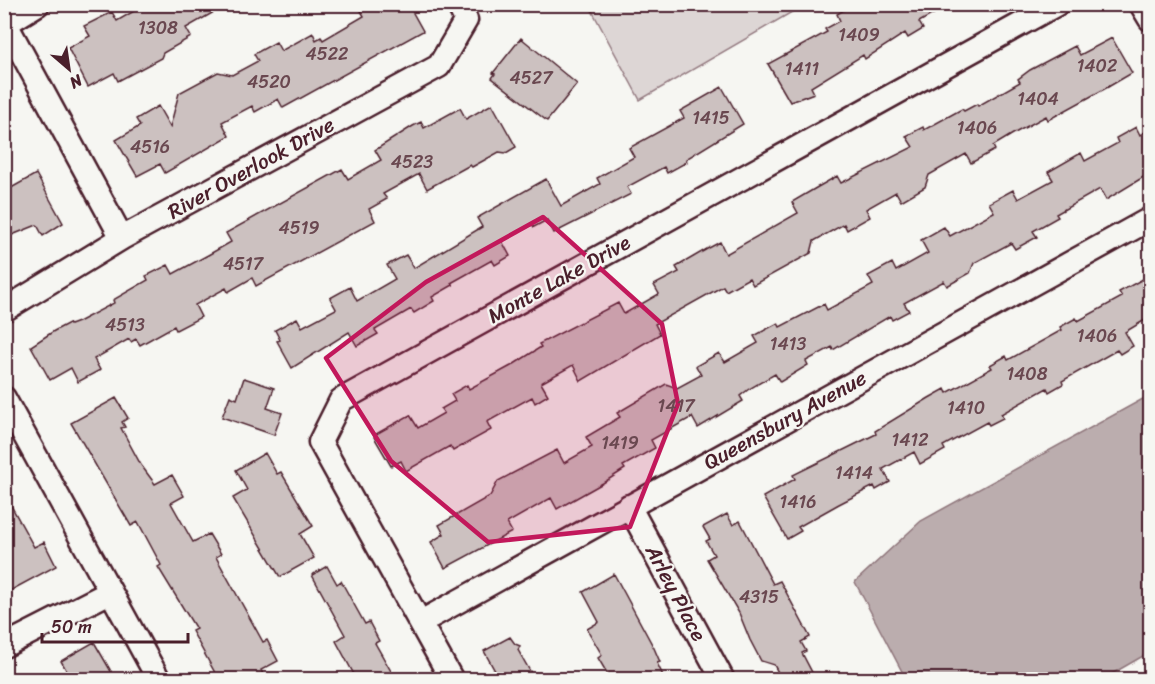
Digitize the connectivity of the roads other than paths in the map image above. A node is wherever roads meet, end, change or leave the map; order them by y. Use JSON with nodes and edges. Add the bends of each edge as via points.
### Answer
{"nodes":[{"id":1,"x":38,"y":4,"type":"edge"},
{"id":2,"x":458,"y":4,"type":"edge"},
{"id":3,"x":1057,"y":4,"type":"edge"},
{"id":4,"x":1141,"y":4,"type":"edge"},
{"id":5,"x":1150,"y":19,"type":"edge"},
{"id":6,"x":5,"y":25,"type":"edge"},
{"id":7,"x":1150,"y":219,"type":"edge"},
{"id":8,"x":122,"y":238,"type":"junction"},
{"id":9,"x":4,"y":310,"type":"edge"},
{"id":10,"x":4,"y":398,"type":"edge"},
{"id":11,"x":629,"y":506,"type":"junction"},
{"id":12,"x":110,"y":592,"type":"junction"},
{"id":13,"x":421,"y":622,"type":"junction"},
{"id":14,"x":4,"y":646,"type":"edge"},
{"id":15,"x":159,"y":680,"type":"edge"},
{"id":16,"x":452,"y":680,"type":"edge"},
{"id":17,"x":723,"y":680,"type":"edge"}],
"edges":[{"from":1,"to":6,"type":"street"},
{"from":2,"to":8,"type":"street","name":"River Overlook Drive","via":[[466,20],[439,66]]},
{"from":3,"to":13,"type":"street","name":"Monte Lake Drive","via":[[341,400],[320,442]]},
{"from":4,"to":5,"type":"street"},
{"from":6,"to":8,"type":"street"},
{"from":7,"to":11,"type":"street","name":"Queensbury Avenue"},
{"from":8,"to":9,"type":"street","name":"River Overlook Drive"},
{"from":10,"to":12,"type":"street"},
{"from":11,"to":13,"type":"street","name":"Queensbury Avenue"},
{"from":11,"to":17,"type":"street","name":"Arley Place"},
{"from":12,"to":14,"type":"street"},
{"from":12,"to":15,"type":"street"},
{"from":13,"to":16,"type":"street","name":"Monte Lake Drive"}]}
